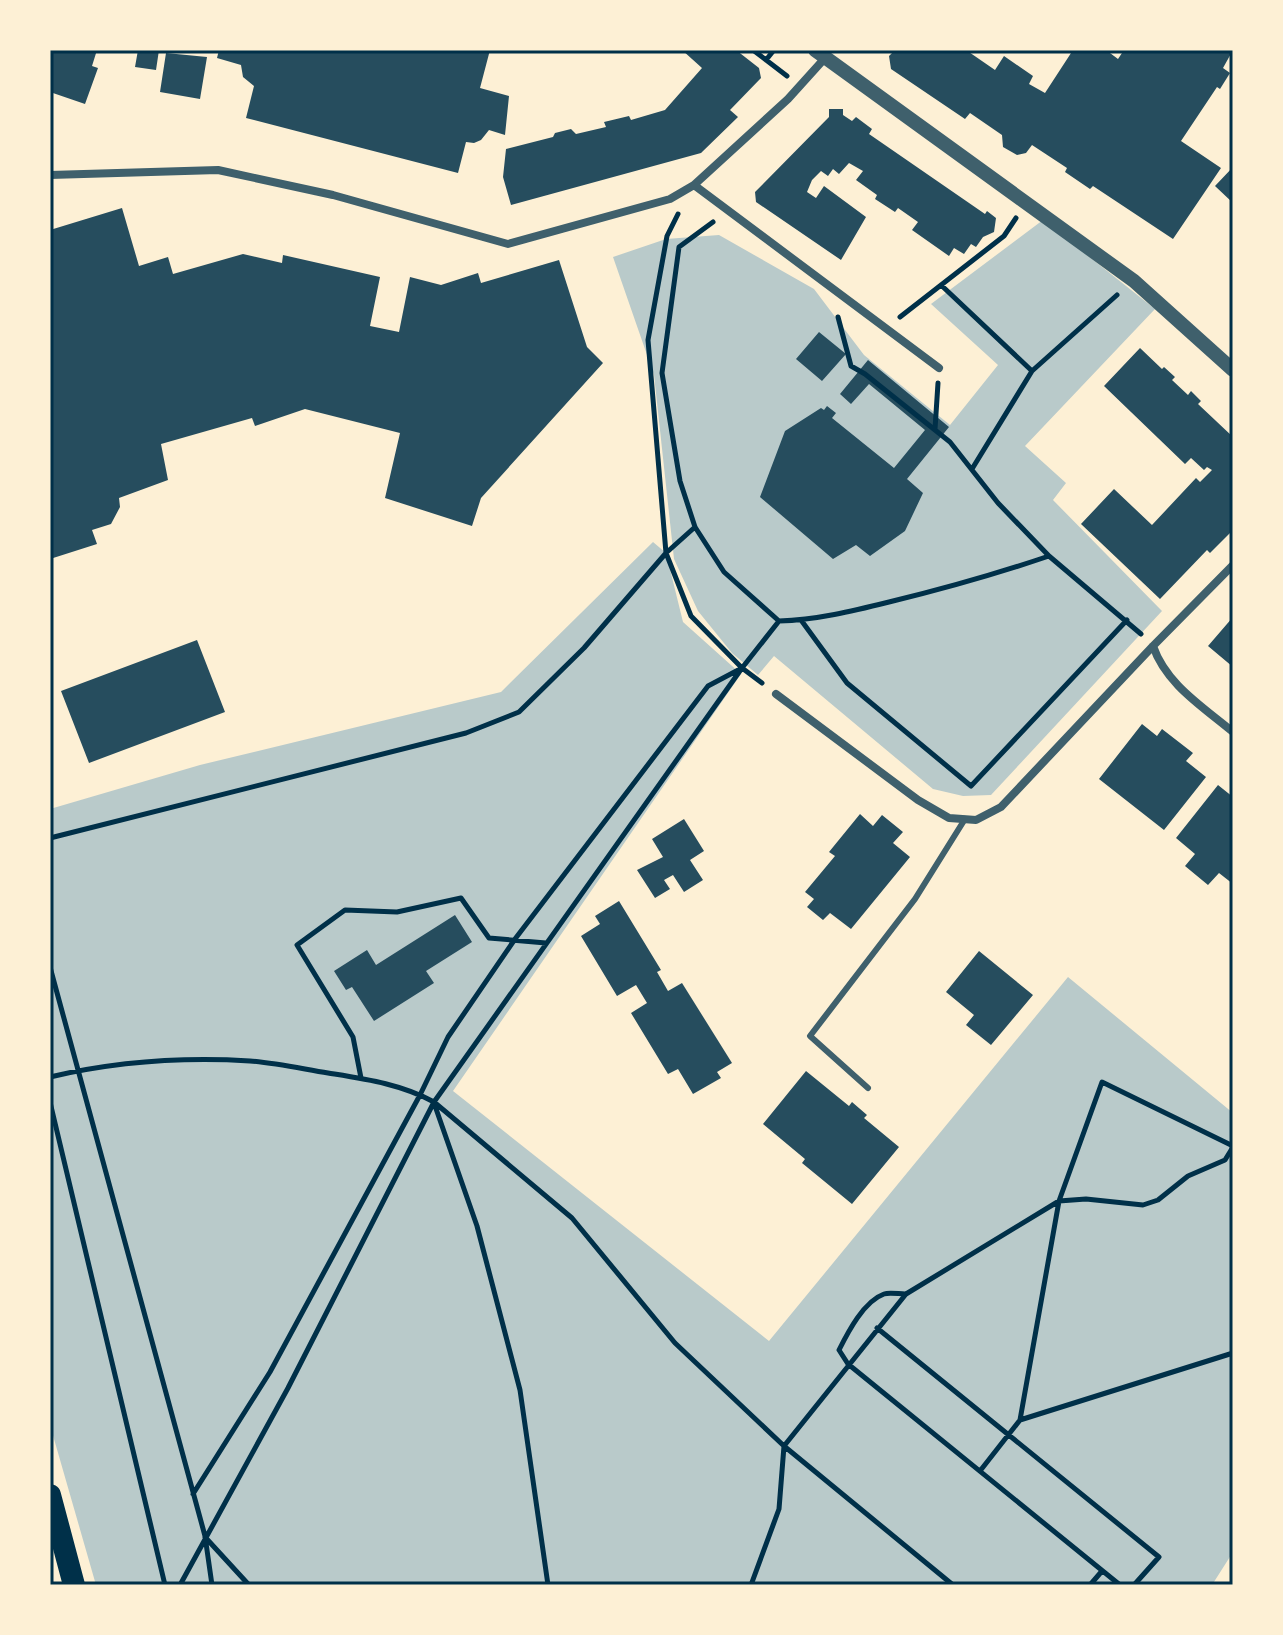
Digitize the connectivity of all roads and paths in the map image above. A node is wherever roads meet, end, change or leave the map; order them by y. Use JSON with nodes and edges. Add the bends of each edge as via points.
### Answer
{"nodes":[{"id":1,"x":753,"y":50,"type":"edge"},
{"id":2,"x":774,"y":50,"type":"edge"},
{"id":3,"x":824,"y":53,"type":"edge"},
{"id":4,"x":766,"y":60,"type":"junction"},
{"id":5,"x":801,"y":86,"type":"junction"},
{"id":6,"x":50,"y":175,"type":"edge"},
{"id":7,"x":694,"y":185,"type":"junction"},
{"id":8,"x":1026,"y":203,"type":"junction"},
{"id":9,"x":728,"y":211,"type":"junction"},
{"id":10,"x":1134,"y":281,"type":"junction"},
{"id":11,"x":825,"y":284,"type":"junction"},
{"id":12,"x":941,"y":285,"type":"junction"},
{"id":13,"x":886,"y":328,"type":"junction"},
{"id":14,"x":939,"y":368,"type":"joint"},
{"id":15,"x":1233,"y":370,"type":"edge"},
{"id":16,"x":1032,"y":371,"type":"junction"},
{"id":17,"x":935,"y":430,"type":"junction"},
{"id":18,"x":972,"y":469,"type":"junction"},
{"id":19,"x":695,"y":527,"type":"junction"},
{"id":20,"x":666,"y":553,"type":"junction"},
{"id":21,"x":1049,"y":556,"type":"junction"},
{"id":22,"x":1233,"y":565,"type":"edge"},
{"id":23,"x":801,"y":620,"type":"junction"},
{"id":24,"x":1127,"y":620,"type":"junction"},
{"id":25,"x":779,"y":621,"type":"junction"},
{"id":26,"x":1153,"y":646,"type":"junction"},
{"id":27,"x":742,"y":668,"type":"junction"},
{"id":28,"x":776,"y":694,"type":"joint"},
{"id":29,"x":1233,"y":732,"type":"edge"},
{"id":30,"x":965,"y":819,"type":"junction"},
{"id":31,"x":50,"y":838,"type":"edge"},
{"id":32,"x":515,"y":939,"type":"junction"},
{"id":33,"x":546,"y":943,"type":"junction"},
{"id":34,"x":50,"y":967,"type":"edge"},
{"id":35,"x":78,"y":1071,"type":"junction"},
{"id":36,"x":50,"y":1077,"type":"edge"},
{"id":37,"x":361,"y":1078,"type":"junction"},
{"id":38,"x":868,"y":1088,"type":"dead end"},
{"id":39,"x":420,"y":1095,"type":"junction"},
{"id":40,"x":50,"y":1102,"type":"edge"},
{"id":41,"x":434,"y":1102,"type":"junction"},
{"id":42,"x":1233,"y":1147,"type":"edge"},
{"id":43,"x":1059,"y":1201,"type":"junction"},
{"id":44,"x":906,"y":1294,"type":"junction"},
{"id":45,"x":877,"y":1328,"type":"junction"},
{"id":46,"x":1233,"y":1353,"type":"edge"},
{"id":47,"x":848,"y":1364,"type":"junction"},
{"id":48,"x":1020,"y":1420,"type":"junction"},
{"id":49,"x":1008,"y":1435,"type":"junction"},
{"id":50,"x":784,"y":1446,"type":"junction"},
{"id":51,"x":980,"y":1471,"type":"junction"},
{"id":52,"x":193,"y":1494,"type":"junction"},
{"id":53,"x":50,"y":1495,"type":"edge"},
{"id":54,"x":205,"y":1536,"type":"junction"},
{"id":55,"x":1102,"y":1571,"type":"junction"},
{"id":56,"x":74,"y":1585,"type":"edge"},
{"id":57,"x":165,"y":1585,"type":"edge"},
{"id":58,"x":180,"y":1585,"type":"edge"},
{"id":59,"x":212,"y":1585,"type":"edge"},
{"id":60,"x":249,"y":1585,"type":"edge"},
{"id":61,"x":548,"y":1585,"type":"edge"},
{"id":62,"x":751,"y":1585,"type":"edge"},
{"id":63,"x":953,"y":1585,"type":"edge"},
{"id":64,"x":1090,"y":1585,"type":"edge"},
{"id":65,"x":1120,"y":1585,"type":"edge"},
{"id":66,"x":1134,"y":1585,"type":"edge"}],
"edges":[{"from":1,"to":4,"type":"path"},
{"from":2,"to":4,"type":"path"},
{"from":3,"to":5,"type":"street"},
{"from":3,"to":8,"type":"street"},
{"from":4,"to":5,"type":"path"},
{"from":5,"to":7,"type":"street"},
{"from":6,"to":7,"type":"street","via":[[218,170],[333,195],[508,244],[670,199]]},
{"from":7,"to":9,"type":"street"},
{"from":7,"to":20,"type":"path","via":[[667,236],[648,340]]},
{"from":8,"to":10,"type":"street"},
{"from":8,"to":12,"type":"path","via":[[1004,236]]},
{"from":9,"to":11,"type":"street"},
{"from":9,"to":19,"type":"path","via":[[679,247],[662,373],[680,481]]},
{"from":10,"to":15,"type":"street"},
{"from":10,"to":16,"type":"path"},
{"from":11,"to":13,"type":"street"},
{"from":11,"to":17,"type":"path","via":[[851,366]]},
{"from":12,"to":13,"type":"path"},
{"from":12,"to":16,"type":"path"},
{"from":13,"to":14,"type":"street"},
{"from":14,"to":17,"type":"path"},
{"from":16,"to":18,"type":"path"},
{"from":17,"to":18,"type":"path"},
{"from":18,"to":21,"type":"path"},
{"from":19,"to":20,"type":"path"},
{"from":19,"to":25,"type":"path","via":[[724,572]]},
{"from":20,"to":27,"type":"path","via":[[691,616]]},
{"from":20,"to":31,"type":"path","via":[[584,648],[519,712],[466,733]]},
{"from":21,"to":23,"type":"path","via":[[970,582]]},
{"from":21,"to":24,"type":"path"},
{"from":22,"to":26,"type":"street"},
{"from":23,"to":24,"type":"path","via":[[847,683],[971,786]]},
{"from":23,"to":25,"type":"path"},
{"from":24,"to":26,"type":"path"},
{"from":25,"to":27,"type":"path"},
{"from":26,"to":29,"type":"street","via":[[1169,678]]},
{"from":26,"to":30,"type":"street","via":[[1001,807],[976,820]]},
{"from":27,"to":28,"type":"path"},
{"from":27,"to":32,"type":"path","via":[[708,686]]},
{"from":27,"to":33,"type":"path"},
{"from":28,"to":30,"type":"street","via":[[918,800],[949,818]]},
{"from":30,"to":38,"type":"lane","via":[[915,899],[810,1036]]},
{"from":32,"to":33,"type":"path"},
{"from":32,"to":37,"type":"path","via":[[489,938],[461,898],[397,912],[345,910],[297,945],[353,1037]]},
{"from":32,"to":39,"type":"path","via":[[448,1037]]},
{"from":33,"to":41,"type":"path"},
{"from":34,"to":35,"type":"path"},
{"from":35,"to":36,"type":"path"},
{"from":35,"to":37,"type":"path","via":[[147,1062],[251,1061]]},
{"from":35,"to":52,"type":"path"},
{"from":37,"to":39,"type":"path"},
{"from":39,"to":41,"type":"path"},
{"from":39,"to":52,"type":"path","via":[[270,1372]]},
{"from":40,"to":57,"type":"path"},
{"from":41,"to":50,"type":"path","via":[[572,1218],[675,1343]]},
{"from":41,"to":54,"type":"path","via":[[288,1388]]},
{"from":41,"to":61,"type":"path","via":[[477,1226],[520,1390]]},
{"from":42,"to":43,"type":"path","via":[[1225,1160],[1143,1205]]},
{"from":42,"to":43,"type":"path","via":[[1102,1082]]},
{"from":43,"to":44,"type":"path"},
{"from":43,"to":48,"type":"path"},
{"from":44,"to":45,"type":"path"},
{"from":44,"to":47,"type":"path","via":[[884,1294],[852,1324],[839,1350]]},
{"from":45,"to":47,"type":"path"},
{"from":45,"to":49,"type":"path"},
{"from":46,"to":48,"type":"path"},
{"from":47,"to":50,"type":"path"},
{"from":47,"to":51,"type":"path"},
{"from":48,"to":49,"type":"path"},
{"from":49,"to":51,"type":"path"},
{"from":49,"to":66,"type":"path","via":[[1159,1557]]},
{"from":50,"to":62,"type":"path","via":[[779,1509]]},
{"from":50,"to":63,"type":"path"},
{"from":51,"to":55,"type":"path"},
{"from":52,"to":54,"type":"path"},
{"from":53,"to":56,"type":"highway"},
{"from":54,"to":58,"type":"path"},
{"from":54,"to":59,"type":"path"},
{"from":54,"to":60,"type":"path"},
{"from":55,"to":64,"type":"path"},
{"from":55,"to":65,"type":"path"}]}
